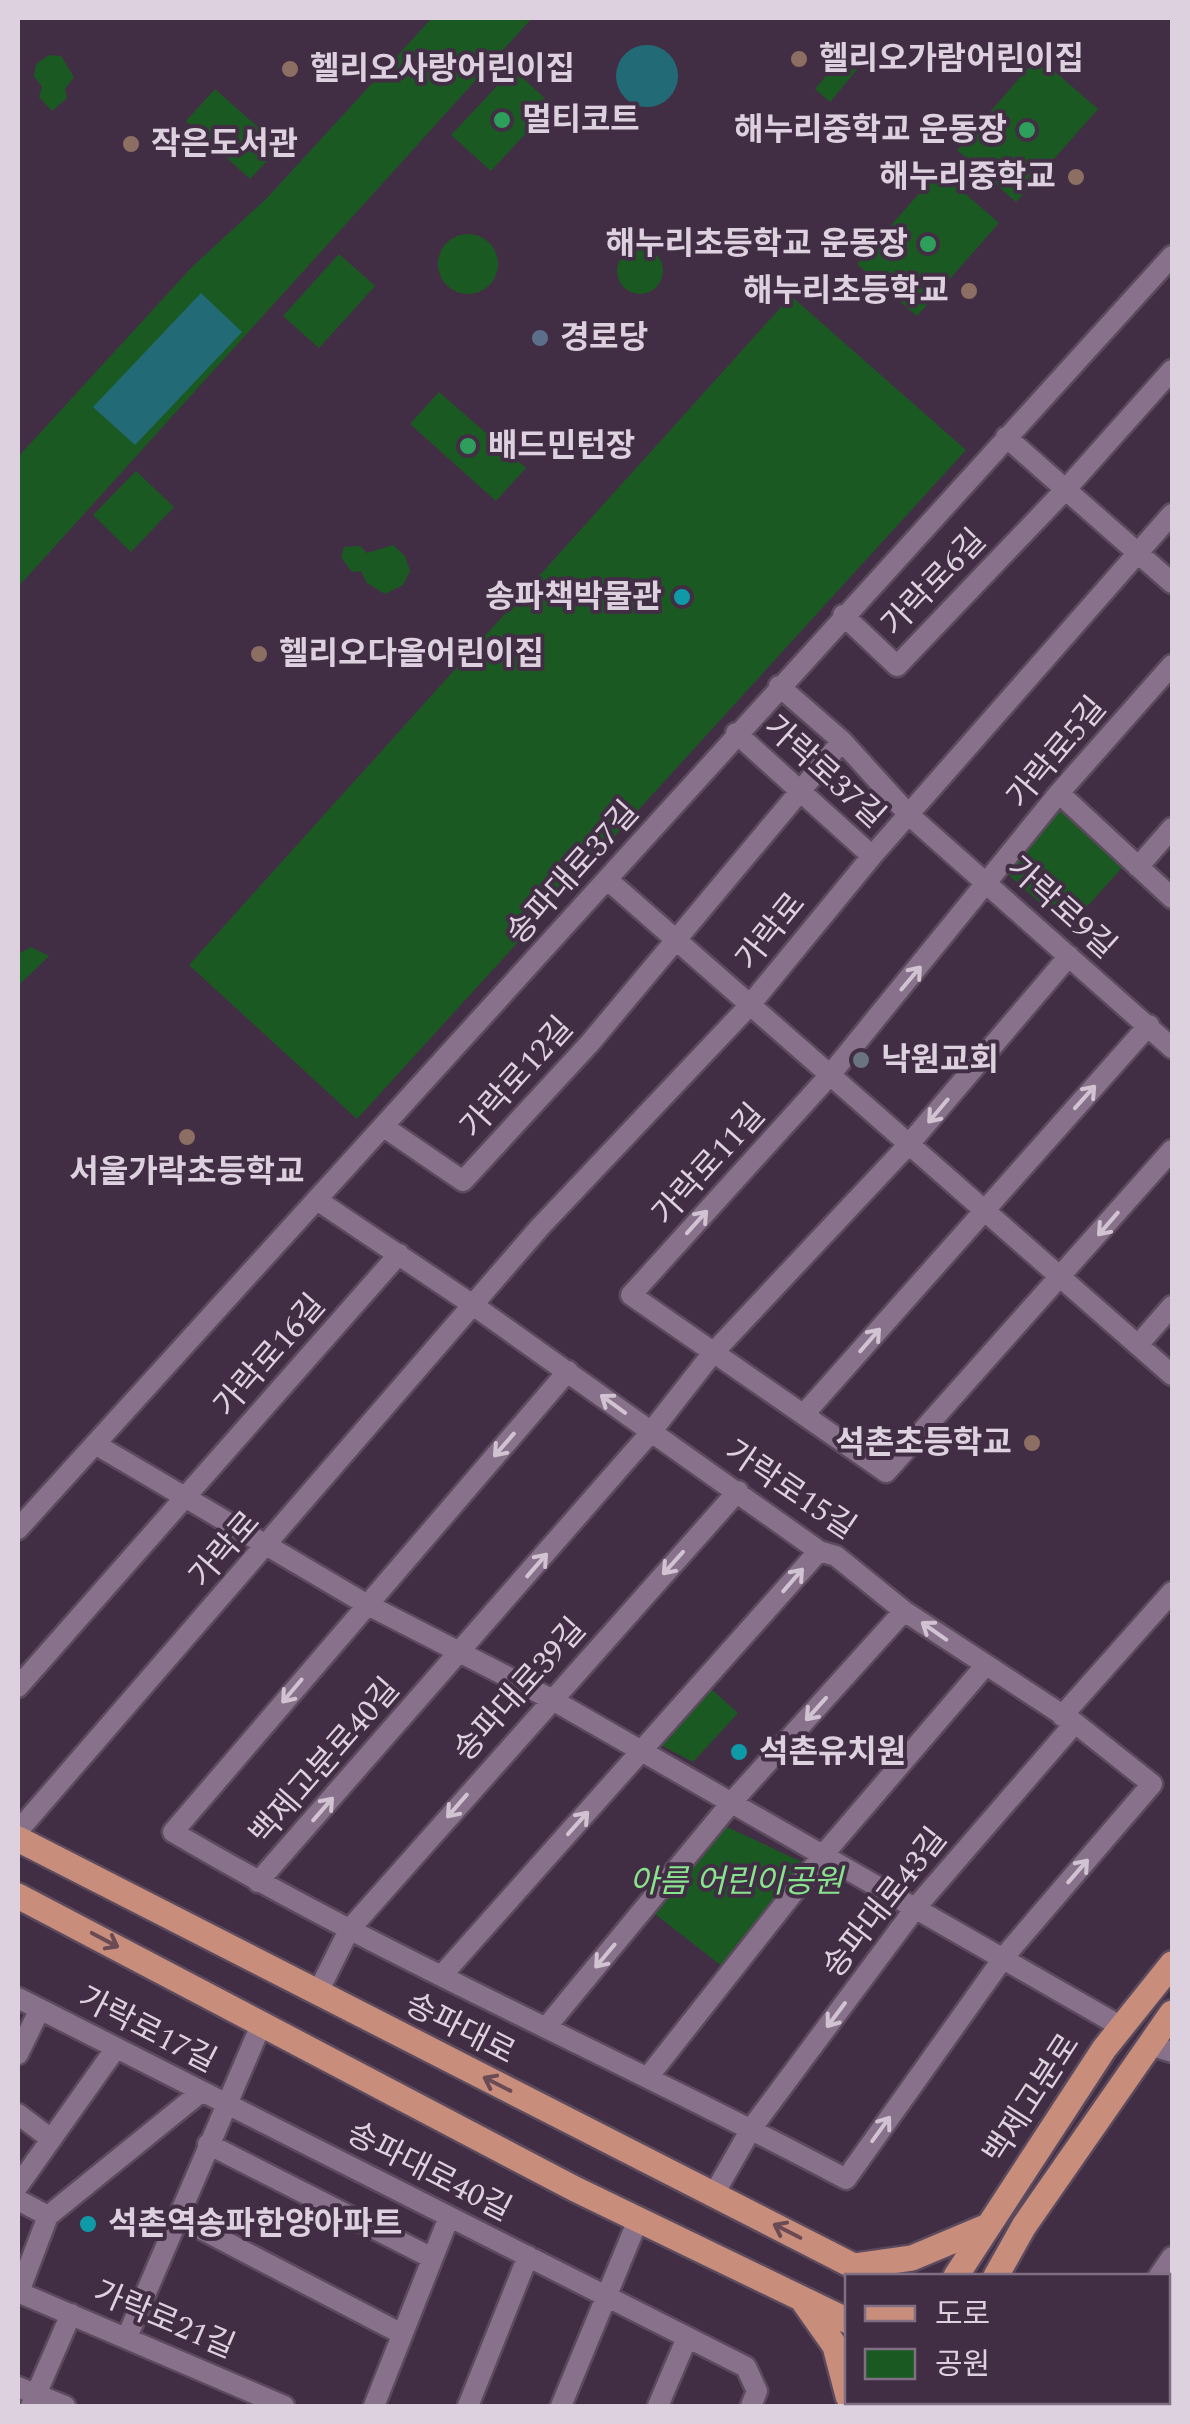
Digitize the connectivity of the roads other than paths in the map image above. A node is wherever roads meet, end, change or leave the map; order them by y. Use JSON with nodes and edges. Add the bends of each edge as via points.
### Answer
{"nodes":[{"id":1,"x":1172,"y":256,"type":"edge"},
{"id":2,"x":1172,"y":370,"type":"edge"},
{"id":3,"x":1006,"y":437,"type":"junction"},
{"id":4,"x":1066,"y":490,"type":"junction"},
{"id":5,"x":1172,"y":514,"type":"edge"},
{"id":6,"x":1138,"y":553,"type":"junction"},
{"id":7,"x":1172,"y":583,"type":"edge"},
{"id":8,"x":843,"y":615,"type":"junction"},
{"id":9,"x":1172,"y":665,"type":"edge"},
{"id":10,"x":779,"y":686,"type":"junction"},
{"id":11,"x":736,"y":734,"type":"junction"},
{"id":12,"x":842,"y":741,"type":"junction"},
{"id":13,"x":798,"y":790,"type":"junction"},
{"id":14,"x":1059,"y":793,"type":"junction"},
{"id":15,"x":909,"y":814,"type":"junction"},
{"id":16,"x":1172,"y":828,"type":"edge"},
{"id":17,"x":872,"y":856,"type":"junction"},
{"id":18,"x":1138,"y":867,"type":"junction"},
{"id":19,"x":609,"y":881,"type":"junction"},
{"id":20,"x":990,"y":884,"type":"junction"},
{"id":21,"x":1172,"y":898,"type":"edge"},
{"id":22,"x":676,"y":942,"type":"junction"},
{"id":23,"x":1068,"y":956,"type":"junction"},
{"id":24,"x":749,"y":1006,"type":"junction"},
{"id":25,"x":1149,"y":1025,"type":"junction"},
{"id":26,"x":1172,"y":1048,"type":"edge"},
{"id":27,"x":830,"y":1075,"type":"junction"},
{"id":28,"x":384,"y":1128,"type":"junction"},
{"id":29,"x":910,"y":1143,"type":"junction"},
{"id":30,"x":1172,"y":1150,"type":"edge"},
{"id":31,"x":317,"y":1200,"type":"junction"},
{"id":32,"x":984,"y":1210,"type":"junction"},
{"id":33,"x":400,"y":1254,"type":"junction"},
{"id":34,"x":1060,"y":1279,"type":"junction"},
{"id":35,"x":473,"y":1304,"type":"junction"},
{"id":36,"x":1172,"y":1306,"type":"edge"},
{"id":37,"x":1138,"y":1344,"type":"junction"},
{"id":38,"x":712,"y":1354,"type":"junction"},
{"id":39,"x":568,"y":1371,"type":"junction"},
{"id":40,"x":1172,"y":1375,"type":"edge"},
{"id":41,"x":805,"y":1413,"type":"junction"},
{"id":42,"x":651,"y":1432,"type":"junction"},
{"id":43,"x":95,"y":1444,"type":"junction"},
{"id":44,"x":738,"y":1491,"type":"junction"},
{"id":45,"x":185,"y":1497,"type":"junction"},
{"id":46,"x":18,"y":1529,"type":"edge"},
{"id":47,"x":269,"y":1546,"type":"junction"},
{"id":48,"x":819,"y":1551,"type":"junction"},
{"id":49,"x":1172,"y":1592,"type":"edge"},
{"id":50,"x":366,"y":1604,"type":"junction"},
{"id":51,"x":904,"y":1610,"type":"junction"},
{"id":52,"x":461,"y":1653,"type":"junction"},
{"id":53,"x":985,"y":1666,"type":"junction"},
{"id":54,"x":18,"y":1687,"type":"edge"},
{"id":55,"x":551,"y":1699,"type":"junction"},
{"id":56,"x":1068,"y":1720,"type":"junction"},
{"id":57,"x":640,"y":1754,"type":"junction"},
{"id":58,"x":731,"y":1803,"type":"junction"},
{"id":59,"x":18,"y":1831,"type":"edge"},
{"id":60,"x":18,"y":1839,"type":"edge"},
{"id":61,"x":824,"y":1855,"type":"junction"},
{"id":62,"x":258,"y":1882,"type":"junction"},
{"id":63,"x":18,"y":1896,"type":"edge"},
{"id":64,"x":917,"y":1906,"type":"junction"},
{"id":65,"x":349,"y":1930,"type":"junction"},
{"id":66,"x":1004,"y":1957,"type":"junction"},
{"id":67,"x":1172,"y":1964,"type":"edge"},
{"id":68,"x":443,"y":1974,"type":"junction"},
{"id":69,"x":317,"y":1994,"type":"junction"},
{"id":70,"x":18,"y":1998,"type":"edge"},
{"id":71,"x":40,"y":2009,"type":"junction"},
{"id":72,"x":1172,"y":2014,"type":"edge"},
{"id":73,"x":261,"y":2024,"type":"junction"},
{"id":74,"x":548,"y":2025,"type":"junction"},
{"id":75,"x":1120,"y":2026,"type":"junction"},
{"id":76,"x":116,"y":2048,"type":"junction"},
{"id":77,"x":1161,"y":2048,"type":"edge"},
{"id":78,"x":18,"y":2054,"type":"edge"},
{"id":79,"x":648,"y":2077,"type":"junction"},
{"id":80,"x":201,"y":2092,"type":"junction"},
{"id":81,"x":228,"y":2102,"type":"junction"},
{"id":82,"x":18,"y":2114,"type":"edge"},
{"id":83,"x":751,"y":2128,"type":"junction"},
{"id":84,"x":51,"y":2138,"type":"junction"},
{"id":85,"x":208,"y":2144,"type":"junction"},
{"id":86,"x":18,"y":2186,"type":"edge"},
{"id":87,"x":714,"y":2194,"type":"junction"},
{"id":88,"x":18,"y":2200,"type":"edge"},
{"id":89,"x":48,"y":2216,"type":"junction"},
{"id":90,"x":178,"y":2217,"type":"junction"},
{"id":91,"x":449,"y":2217,"type":"junction"},
{"id":92,"x":638,"y":2220,"type":"junction"},
{"id":93,"x":988,"y":2226,"type":"junction"},
{"id":94,"x":1024,"y":2226,"type":"junction"},
{"id":95,"x":528,"y":2256,"type":"junction"},
{"id":96,"x":432,"y":2258,"type":"junction"},
{"id":97,"x":864,"y":2271,"type":"edge"},
{"id":98,"x":957,"y":2274,"type":"edge"},
{"id":99,"x":997,"y":2274,"type":"edge"},
{"id":100,"x":1019,"y":2274,"type":"edge"},
{"id":101,"x":18,"y":2292,"type":"edge"},
{"id":102,"x":604,"y":2296,"type":"junction"},
{"id":103,"x":801,"y":2298,"type":"junction"},
{"id":104,"x":71,"y":2314,"type":"junction"},
{"id":105,"x":845,"y":2320,"type":"edge"},
{"id":106,"x":402,"y":2334,"type":"junction"},
{"id":107,"x":127,"y":2337,"type":"junction"},
{"id":108,"x":686,"y":2340,"type":"junction"},
{"id":109,"x":845,"y":2388,"type":"edge"},
{"id":110,"x":28,"y":2396,"type":"edge"},
{"id":111,"x":64,"y":2406,"type":"edge"},
{"id":112,"x":284,"y":2406,"type":"edge"},
{"id":113,"x":374,"y":2406,"type":"edge"},
{"id":114,"x":468,"y":2406,"type":"edge"},
{"id":115,"x":561,"y":2406,"type":"edge"},
{"id":116,"x":658,"y":2406,"type":"edge"},
{"id":117,"x":751,"y":2406,"type":"edge"}],
"edges":[{"from":1,"to":3,"type":"street","name":"송파대로37길"},
{"from":2,"to":4,"type":"street","name":"가락로6길"},
{"from":3,"to":4,"type":"street"},
{"from":3,"to":8,"type":"street","name":"송파대로37길"},
{"from":4,"to":6,"type":"street"},
{"from":4,"to":8,"type":"street","name":"가락로6길","via":[[897,666]]},
{"from":5,"to":6,"type":"street","name":"가락로"},
{"from":6,"to":7,"type":"street"},
{"from":6,"to":15,"type":"street","name":"가락로"},
{"from":8,"to":10,"type":"street","name":"송파대로37길"},
{"from":9,"to":14,"type":"street","name":"가락로5길"},
{"from":10,"to":11,"type":"street","name":"송파대로37길"},
{"from":10,"to":12,"type":"street"},
{"from":11,"to":13,"type":"street","name":"가락로37길"},
{"from":11,"to":19,"type":"street","name":"송파대로37길"},
{"from":12,"to":13,"type":"street","name":"가락로12길"},
{"from":12,"to":15,"type":"street"},
{"from":13,"to":17,"type":"street","name":"가락로37길"},
{"from":13,"to":22,"type":"street","name":"가락로12길"},
{"from":14,"to":18,"type":"street"},
{"from":14,"to":20,"type":"street","name":"가락로5길"},
{"from":15,"to":17,"type":"street","name":"가락로"},
{"from":15,"to":20,"type":"street","name":"가락로9길"},
{"from":16,"to":18,"type":"street"},
{"from":17,"to":24,"type":"street","name":"가락로"},
{"from":18,"to":21,"type":"street"},
{"from":19,"to":22,"type":"street"},
{"from":19,"to":28,"type":"street","name":"송파대로37길"},
{"from":20,"to":23,"type":"street","name":"가락로9길"},
{"from":27,"to":20,"type":"street","name":"가락로11길","one_way":true},
{"from":22,"to":24,"type":"street"},
{"from":22,"to":28,"type":"street","name":"가락로12길","via":[[463,1181]]},
{"from":23,"to":25,"type":"street","name":"가락로9길"},
{"from":23,"to":29,"type":"street","one_way":true},
{"from":24,"to":27,"type":"street"},
{"from":24,"to":35,"type":"street","name":"가락로"},
{"from":25,"to":26,"type":"street","name":"가락로9길"},
{"from":32,"to":25,"type":"street","one_way":true},
{"from":27,"to":29,"type":"street"},
{"from":38,"to":27,"type":"street","name":"가락로11길","one_way":true,"via":[[631,1295]]},
{"from":28,"to":31,"type":"street","name":"송파대로37길"},
{"from":29,"to":32,"type":"street"},
{"from":29,"to":38,"type":"street"},
{"from":30,"to":34,"type":"street","one_way":true},
{"from":31,"to":33,"type":"street"},
{"from":31,"to":43,"type":"street","name":"송파대로37길"},
{"from":32,"to":34,"type":"street"},
{"from":41,"to":32,"type":"street","one_way":true},
{"from":33,"to":35,"type":"street"},
{"from":33,"to":45,"type":"street","name":"가락로16길"},
{"from":34,"to":37,"type":"street"},
{"from":34,"to":41,"type":"street","via":[[886,1472]]},
{"from":35,"to":39,"type":"street","name":"가락로15길"},
{"from":35,"to":47,"type":"street","name":"가락로"},
{"from":36,"to":37,"type":"street"},
{"from":37,"to":40,"type":"street"},
{"from":38,"to":41,"type":"street"},
{"from":38,"to":42,"type":"street","name":"백제고분로40길"},
{"from":42,"to":39,"type":"street","name":"가락로15길","one_way":true},
{"from":39,"to":50,"type":"street","name":"백제고분로40길","one_way":true},
{"from":42,"to":44,"type":"street","name":"가락로15길"},
{"from":52,"to":42,"type":"street","name":"백제고분로40길","one_way":true},
{"from":43,"to":45,"type":"street"},
{"from":43,"to":46,"type":"street","name":"송파대로37길"},
{"from":44,"to":48,"type":"street","name":"가락로15길"},
{"from":44,"to":55,"type":"street","name":"송파대로39길","one_way":true},
{"from":45,"to":47,"type":"street"},
{"from":45,"to":54,"type":"street","name":"가락로16길"},
{"from":47,"to":50,"type":"street"},
{"from":47,"to":59,"type":"street","name":"가락로"},
{"from":48,"to":51,"type":"street","name":"가락로15길","via":[[836,1556]]},
{"from":57,"to":48,"type":"street","one_way":true},
{"from":49,"to":56,"type":"street","name":"송파대로43길"},
{"from":50,"to":52,"type":"street"},
{"from":50,"to":62,"type":"street","name":"백제고분로40길","one_way":true,"via":[[173,1832]]},
{"from":53,"to":51,"type":"street","name":"가락로15길","one_way":true},
{"from":51,"to":58,"type":"street","one_way":true},
{"from":52,"to":55,"type":"street"},
{"from":62,"to":52,"type":"street","name":"백제고분로40길","one_way":true},
{"from":53,"to":56,"type":"street","name":"가락로15길"},
{"from":53,"to":61,"type":"street"},
{"from":55,"to":57,"type":"street"},
{"from":55,"to":65,"type":"street","name":"송파대로39길","one_way":true},
{"from":56,"to":64,"type":"street","name":"송파대로43길"},
{"from":66,"to":56,"type":"street","one_way":true,"via":[[1152,1784]]},
{"from":57,"to":58,"type":"street"},
{"from":68,"to":57,"type":"street","one_way":true},
{"from":58,"to":61,"type":"street"},
{"from":58,"to":74,"type":"street","one_way":true},
{"from":60,"to":69,"type":"main road","name":"송파대로"},
{"from":61,"to":64,"type":"street"},
{"from":61,"to":79,"type":"street"},
{"from":62,"to":65,"type":"street"},
{"from":63,"to":73,"type":"main road","one_way":true},
{"from":64,"to":66,"type":"street"},
{"from":64,"to":83,"type":"street","name":"송파대로43길","one_way":true},
{"from":65,"to":68,"type":"street"},
{"from":65,"to":69,"type":"street","name":"송파대로39길"},
{"from":66,"to":75,"type":"street"},
{"from":83,"to":66,"type":"street","one_way":true,"via":[[846,2179]]},
{"from":67,"to":75,"type":"main road","name":"백제고분로"},
{"from":68,"to":74,"type":"street"},
{"from":87,"to":69,"type":"main road","name":"송파대로","one_way":true},
{"from":70,"to":71,"type":"street","name":"가락로17길"},
{"from":71,"to":76,"type":"street","name":"가락로17길"},
{"from":71,"to":78,"type":"street","name":"가락로17길"},
{"from":72,"to":77,"type":"main road","name":"백제고분로"},
{"from":73,"to":81,"type":"street"},
{"from":73,"to":92,"type":"main road"},
{"from":74,"to":79,"type":"street"},
{"from":75,"to":93,"type":"main road","name":"백제고분로"},
{"from":76,"to":80,"type":"street","name":"가락로17길"},
{"from":76,"to":84,"type":"street"},
{"from":77,"to":94,"type":"main road","name":"백제고분로"},
{"from":79,"to":83,"type":"street"},
{"from":80,"to":81,"type":"street","name":"가락로17길"},
{"from":80,"to":89,"type":"street"},
{"from":81,"to":85,"type":"street"},
{"from":81,"to":91,"type":"street","name":"송파대로40길"},
{"from":82,"to":84,"type":"street"},
{"from":83,"to":87,"type":"street","name":"송파대로43길"},
{"from":84,"to":86,"type":"street"},
{"from":85,"to":90,"type":"street"},
{"from":85,"to":96,"type":"street"},
{"from":97,"to":87,"type":"main road","name":"송파대로","one_way":true},
{"from":88,"to":89,"type":"street"},
{"from":89,"to":101,"type":"street"},
{"from":90,"to":106,"type":"street"},
{"from":90,"to":107,"type":"street"},
{"from":91,"to":95,"type":"street","name":"송파대로40길"},
{"from":91,"to":96,"type":"street"},
{"from":92,"to":102,"type":"street"},
{"from":92,"to":103,"type":"main road"},
{"from":93,"to":97,"type":"main road"},
{"from":93,"to":98,"type":"main road","name":"백제고분로"},
{"from":94,"to":99,"type":"main road","name":"백제고분로"},
{"from":94,"to":100,"type":"main road"},
{"from":95,"to":102,"type":"street","name":"송파대로40길"},
{"from":95,"to":114,"type":"street"},
{"from":96,"to":106,"type":"street"},
{"from":101,"to":104,"type":"street","name":"가락로21길"},
{"from":102,"to":108,"type":"street","name":"송파대로40길"},
{"from":102,"to":115,"type":"street"},
{"from":103,"to":105,"type":"main road"},
{"from":103,"to":109,"type":"main road","via":[[835,2346]]},
{"from":104,"to":107,"type":"street","name":"가락로21길"},
{"from":104,"to":110,"type":"street"},
{"from":106,"to":113,"type":"street"},
{"from":107,"to":112,"type":"street","name":"가락로21길"},
{"from":108,"to":116,"type":"street"},
{"from":108,"to":117,"type":"street","name":"송파대로40길","via":[[746,2367],[757,2392]]},
{"from":110,"to":111,"type":"street"}]}
